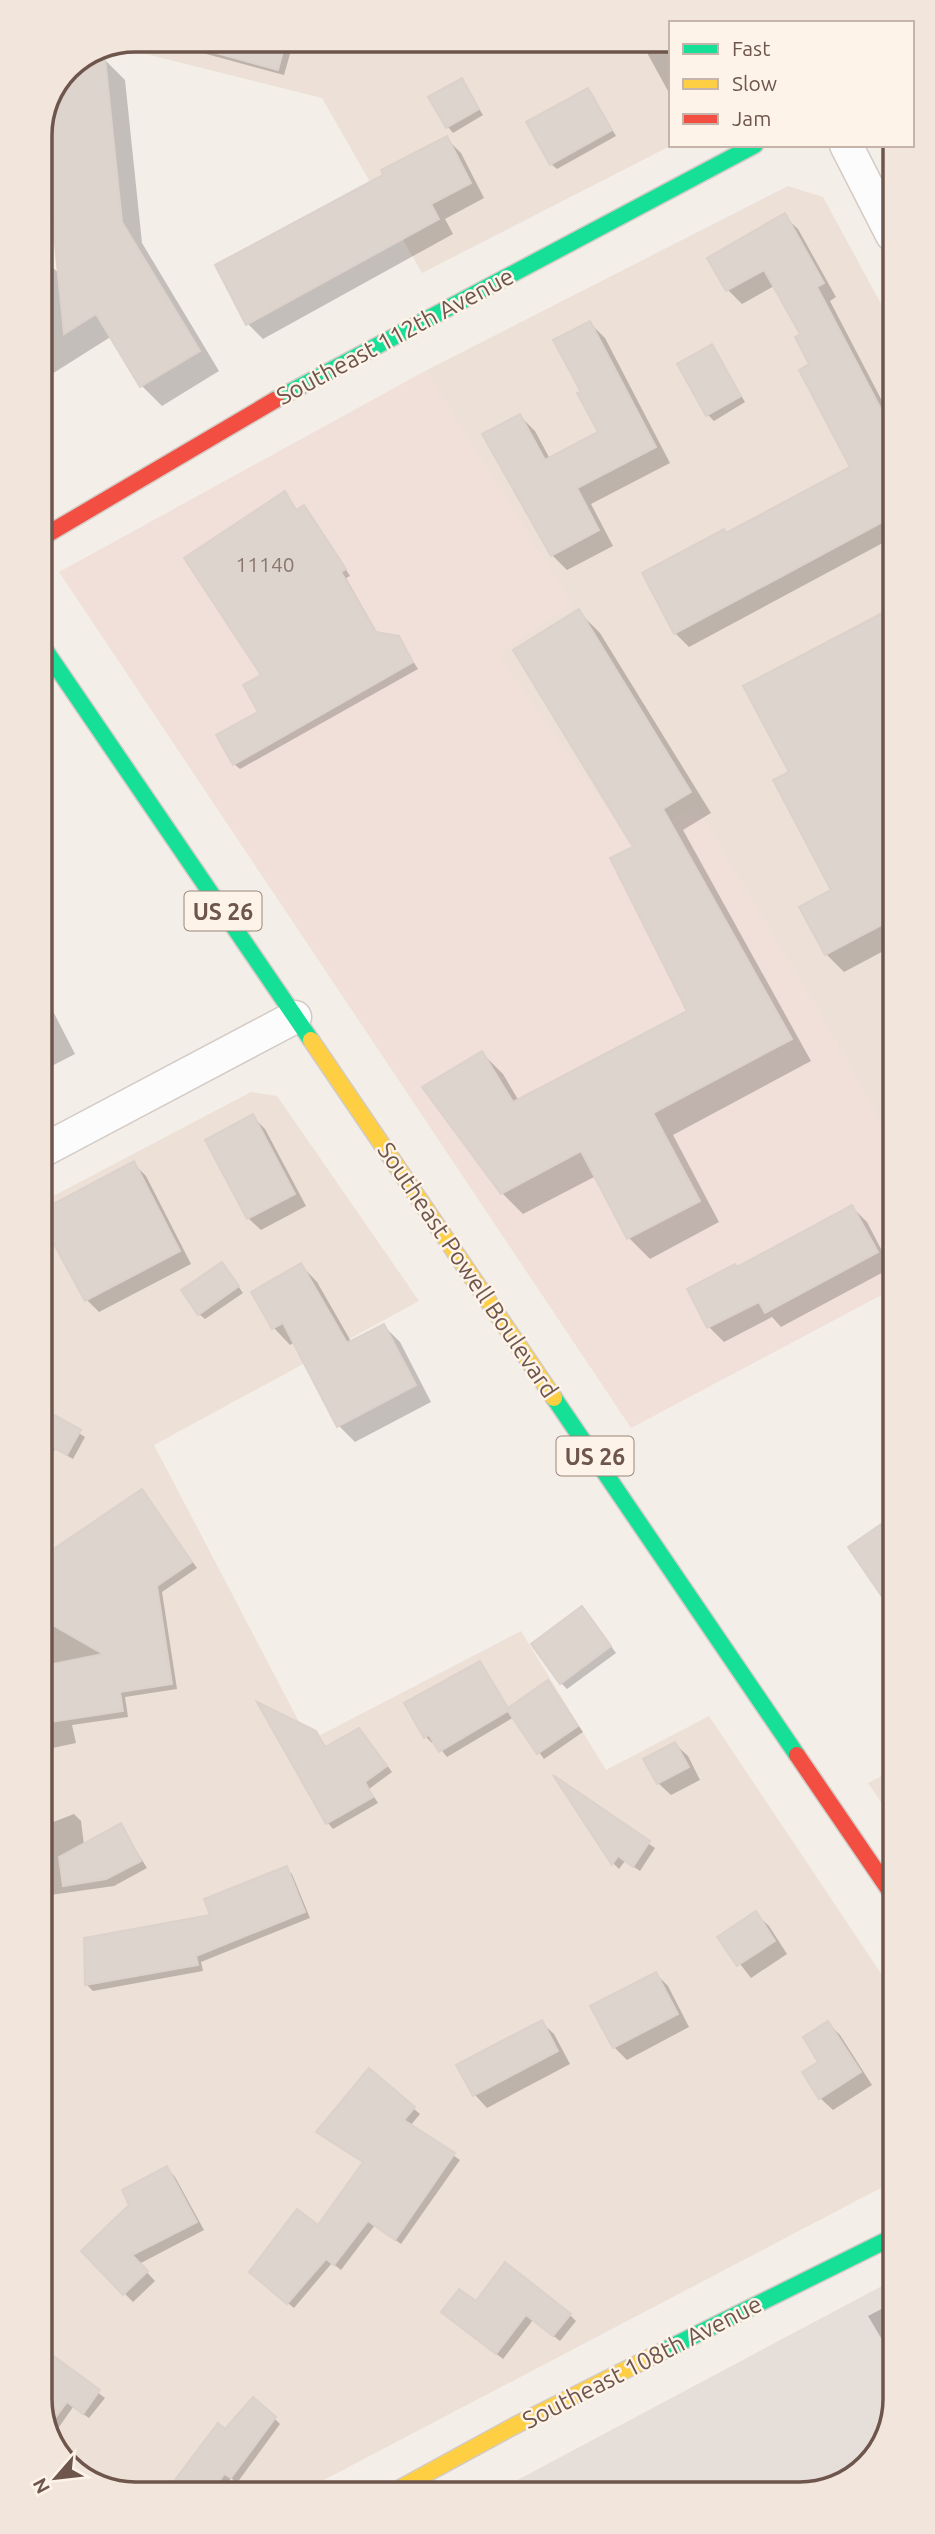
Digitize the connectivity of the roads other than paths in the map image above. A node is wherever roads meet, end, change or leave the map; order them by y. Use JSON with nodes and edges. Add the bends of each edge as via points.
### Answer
{"nodes":[{"id":1,"x":751,"y":147,"type":"edge"},
{"id":2,"x":847,"y":147,"type":"edge"},
{"id":3,"x":883,"y":217,"type":"edge"},
{"id":4,"x":53,"y":531,"type":"edge"},
{"id":5,"x":53,"y":662,"type":"edge"},
{"id":6,"x":295,"y":1017,"type":"junction"},
{"id":7,"x":53,"y":1145,"type":"edge"},
{"id":8,"x":883,"y":1881,"type":"edge"},
{"id":9,"x":883,"y":2242,"type":"edge"},
{"id":10,"x":412,"y":2481,"type":"edge"}],
"edges":[{"from":1,"to":4,"type":"main road","name":"Southeast 112th Avenue","via":[[249,414]]},
{"from":2,"to":3,"type":"street"},
{"from":5,"to":6,"type":"main road","name":"Southeast Powell Boulevard","number":"US 26"},
{"from":6,"to":7,"type":"street"},
{"from":6,"to":8,"type":"main road","name":"Southeast Powell Boulevard","number":"US 26"},
{"from":9,"to":10,"type":"main road","name":"Southeast 108th Avenue"}]}
